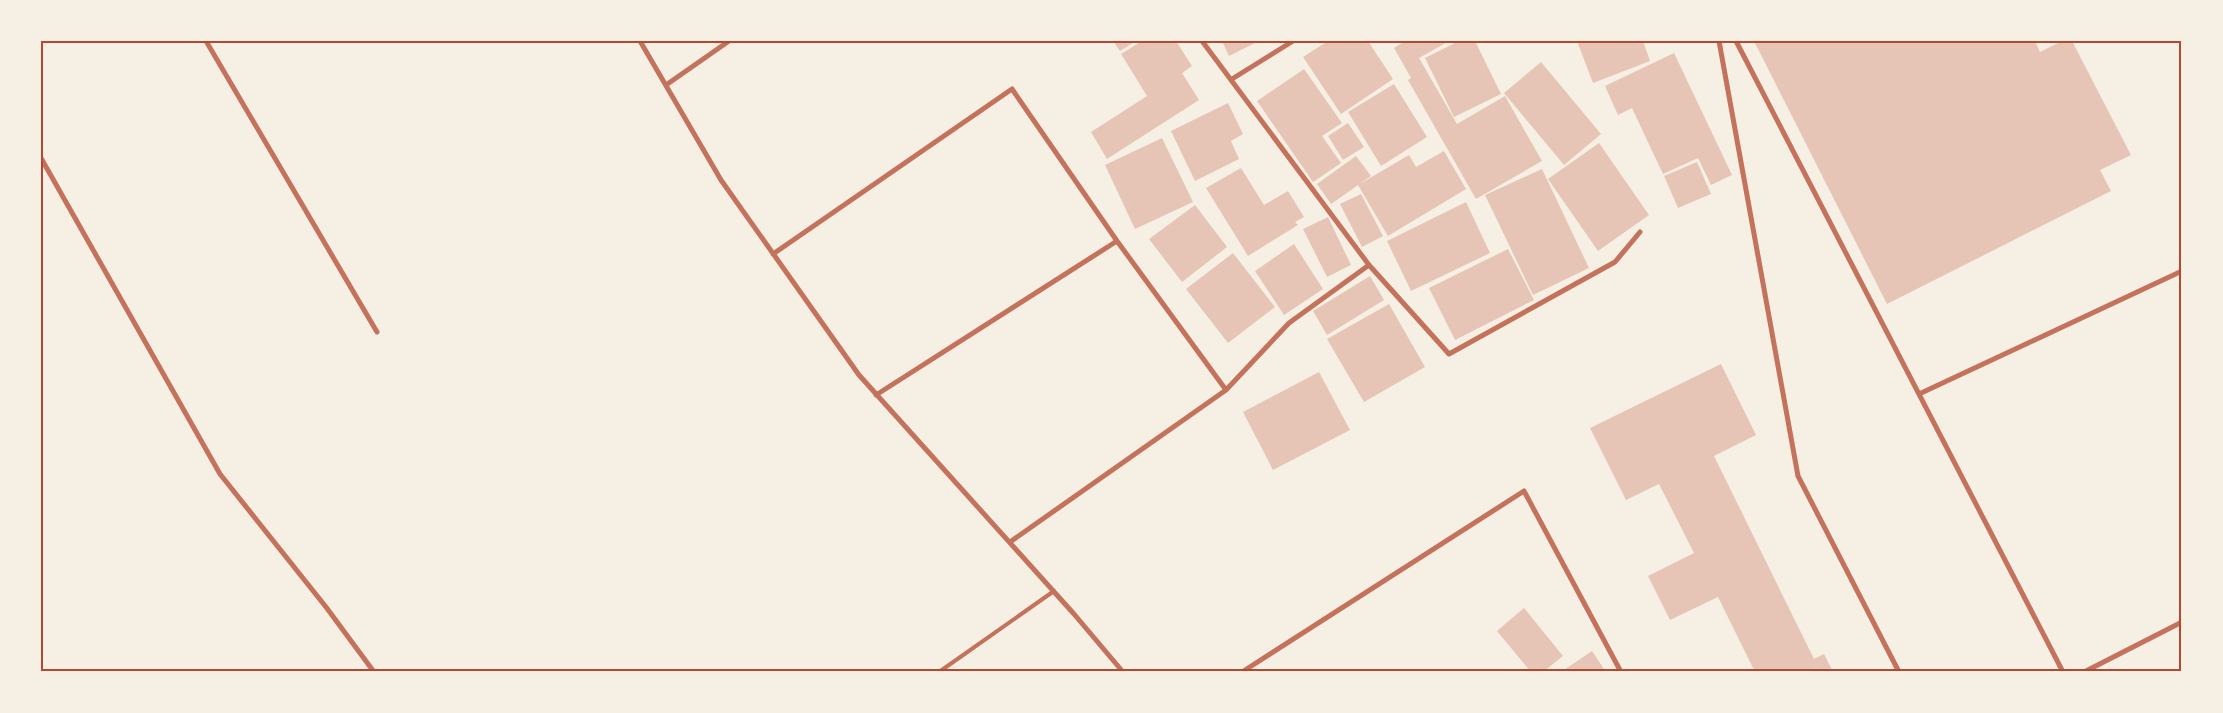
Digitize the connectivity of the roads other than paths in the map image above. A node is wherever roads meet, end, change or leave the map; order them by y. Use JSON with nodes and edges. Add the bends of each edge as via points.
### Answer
{"nodes":[{"id":1,"x":206,"y":41,"type":"edge"},
{"id":2,"x":640,"y":41,"type":"edge"},
{"id":3,"x":729,"y":41,"type":"edge"},
{"id":4,"x":1202,"y":41,"type":"edge"},
{"id":5,"x":1293,"y":41,"type":"edge"},
{"id":6,"x":1719,"y":41,"type":"edge"},
{"id":7,"x":1736,"y":41,"type":"edge"},
{"id":8,"x":1232,"y":79,"type":"junction"},
{"id":9,"x":666,"y":85,"type":"junction"},
{"id":10,"x":41,"y":158,"type":"edge"},
{"id":11,"x":1640,"y":232,"type":"dead end"},
{"id":12,"x":1117,"y":241,"type":"junction"},
{"id":13,"x":773,"y":254,"type":"junction"},
{"id":14,"x":1369,"y":265,"type":"junction"},
{"id":15,"x":2182,"y":272,"type":"edge"},
{"id":16,"x":377,"y":332,"type":"dead end"},
{"id":17,"x":1226,"y":390,"type":"junction"},
{"id":18,"x":1919,"y":394,"type":"junction"},
{"id":19,"x":876,"y":395,"type":"junction"},
{"id":20,"x":1010,"y":542,"type":"junction"},
{"id":21,"x":1054,"y":591,"type":"junction"},
{"id":22,"x":2182,"y":622,"type":"edge"},
{"id":23,"x":374,"y":672,"type":"edge"},
{"id":24,"x":939,"y":672,"type":"edge"},
{"id":25,"x":1123,"y":672,"type":"edge"},
{"id":26,"x":1242,"y":672,"type":"edge"},
{"id":27,"x":1621,"y":672,"type":"edge"},
{"id":28,"x":1899,"y":672,"type":"edge"},
{"id":29,"x":2063,"y":672,"type":"edge"},
{"id":30,"x":2084,"y":672,"type":"edge"}],
"edges":[{"from":1,"to":16,"type":"street"},
{"from":2,"to":9,"type":"street"},
{"from":3,"to":9,"type":"street"},
{"from":4,"to":8,"type":"street"},
{"from":5,"to":8,"type":"street"},
{"from":6,"to":28,"type":"street","via":[[1798,476]]},
{"from":7,"to":18,"type":"street"},
{"from":8,"to":14,"type":"street"},
{"from":9,"to":13,"type":"street","via":[[721,180]]},
{"from":10,"to":23,"type":"street","via":[[220,474]]},
{"from":11,"to":14,"type":"street","via":[[1615,262],[1449,354]]},
{"from":12,"to":13,"type":"street","via":[[1012,89]]},
{"from":12,"to":17,"type":"street"},
{"from":12,"to":19,"type":"street"},
{"from":13,"to":19,"type":"street"},
{"from":14,"to":17,"type":"street","via":[[1289,323]]},
{"from":15,"to":18,"type":"street"},
{"from":17,"to":20,"type":"street"},
{"from":18,"to":29,"type":"street"},
{"from":19,"to":20,"type":"street"},
{"from":20,"to":21,"type":"street"},
{"from":21,"to":24,"type":"lane"},
{"from":21,"to":25,"type":"street"},
{"from":22,"to":30,"type":"street"},
{"from":26,"to":27,"type":"street","via":[[1524,491]]}]}
